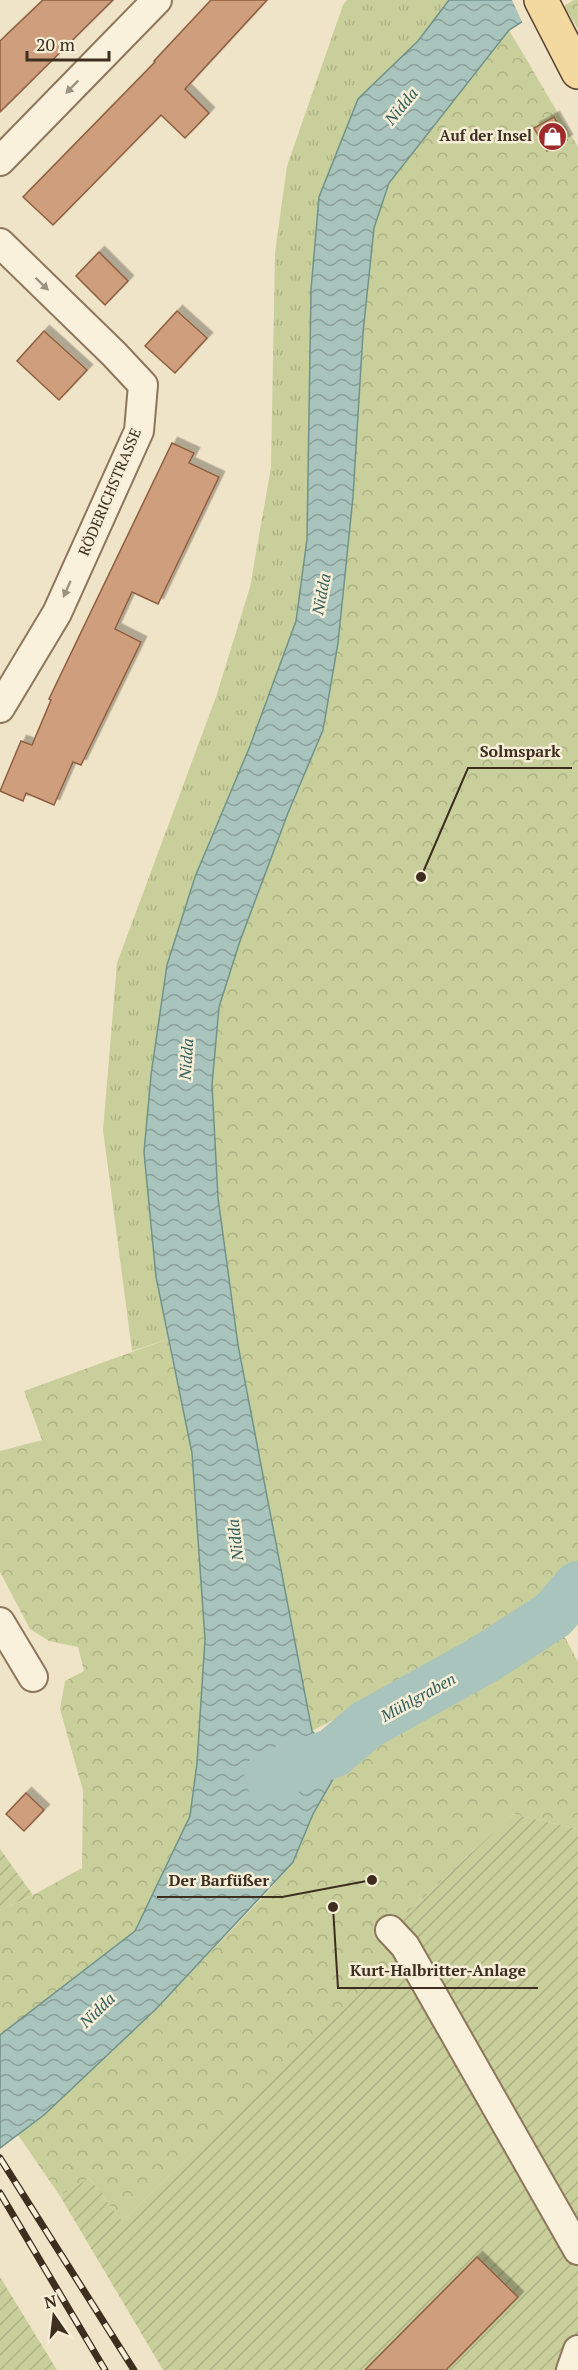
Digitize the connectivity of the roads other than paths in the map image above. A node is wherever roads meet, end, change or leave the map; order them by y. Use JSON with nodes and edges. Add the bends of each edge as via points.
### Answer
{"nodes":[{"id":1,"x":157,"y":0,"type":"edge"},
{"id":2,"x":543,"y":5,"type":"edge"},
{"id":3,"x":578,"y":72,"type":"edge"},
{"id":4,"x":0,"y":161,"type":"edge"},
{"id":5,"x":0,"y":243,"type":"edge"},
{"id":6,"x":0,"y":708,"type":"edge"},
{"id":7,"x":0,"y":1622,"type":"edge"},
{"id":8,"x":33,"y":1677,"type":"dead end"},
{"id":9,"x":390,"y":1929,"type":"dead end"},
{"id":10,"x":578,"y":2250,"type":"edge"},
{"id":11,"x":578,"y":2350,"type":"edge"},
{"id":12,"x":571,"y":2370,"type":"edge"}],
"edges":[{"from":1,"to":4,"type":"street","one_way":true},
{"from":2,"to":3,"type":"main road"},
{"from":5,"to":6,"type":"street","name":"RÖDERICHSTRASSE","one_way":true,"via":[[143,385],[139,431],[57,613]]},
{"from":7,"to":8,"type":"street"},
{"from":9,"to":10,"type":"street","via":[[405,1946]]},
{"from":11,"to":12,"type":"street"}]}
